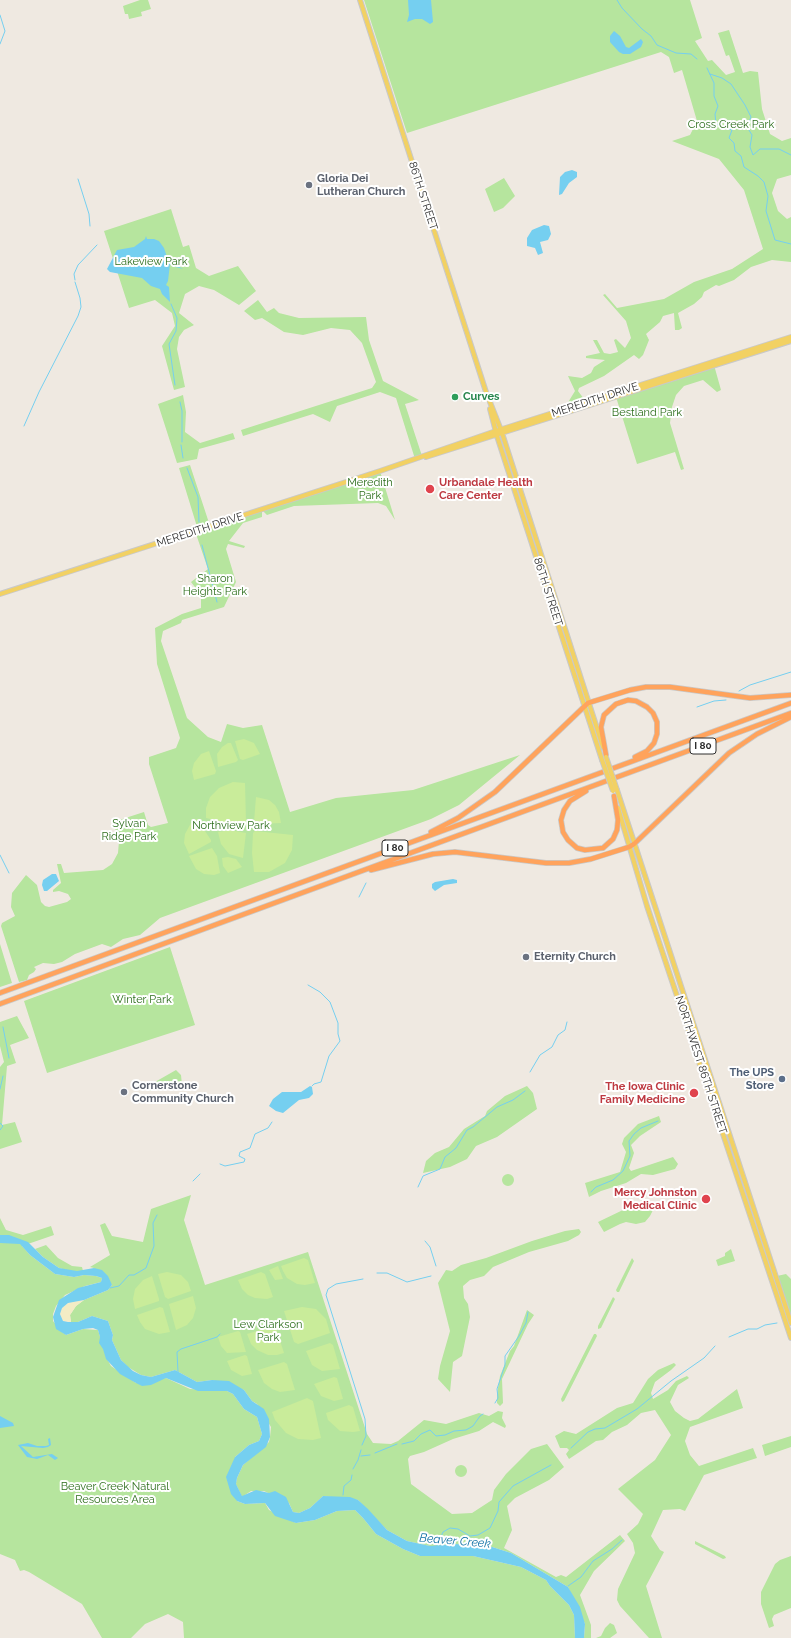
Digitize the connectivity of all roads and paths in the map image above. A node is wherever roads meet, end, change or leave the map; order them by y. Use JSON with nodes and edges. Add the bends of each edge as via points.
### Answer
{"nodes":[{"id":1,"x":360,"y":0,"type":"edge"},
{"id":2,"x":791,"y":337,"type":"edge"},
{"id":3,"x":791,"y":341,"type":"edge"},
{"id":4,"x":499,"y":433,"type":"junction"},
{"id":5,"x":0,"y":594,"type":"edge"},
{"id":6,"x":791,"y":695,"type":"edge"},
{"id":7,"x":791,"y":703,"type":"edge"},
{"id":8,"x":586,"y":705,"type":"junction"},
{"id":9,"x":791,"y":713,"type":"edge"},
{"id":10,"x":791,"y":717,"type":"edge"},
{"id":11,"x":605,"y":757,"type":"junction"},
{"id":12,"x":596,"y":775,"type":"junction"},
{"id":13,"x":614,"y":778,"type":"junction"},
{"id":14,"x":615,"y":792,"type":"junction"},
{"id":15,"x":414,"y":841,"type":"junction"},
{"id":16,"x":634,"y":844,"type":"junction"},
{"id":17,"x":629,"y":847,"type":"junction"},
{"id":18,"x":340,"y":879,"type":"junction"},
{"id":19,"x":0,"y":993,"type":"edge"},
{"id":20,"x":0,"y":1004,"type":"edge"},
{"id":21,"x":791,"y":1323,"type":"edge"},
{"id":22,"x":791,"y":1338,"type":"edge"}],
"edges":[{"from":1,"to":4,"type":"main road","name":"86TH STREET"},
{"from":2,"to":4,"type":"main road","name":"MEREDITH DRIVE"},
{"from":3,"to":4,"type":"main road","name":"MEREDITH DRIVE"},
{"from":4,"to":5,"type":"main road","name":"MEREDITH DRIVE"},
{"from":4,"to":8,"type":"main road","name":"86TH STREET"},
{"from":6,"to":8,"type":"highway","via":[[750,698],[670,687],[646,687]]},
{"from":7,"to":12,"type":"highway","number":"I 80"},
{"from":8,"to":11,"type":"main road","name":"86TH STREET"},
{"from":8,"to":15,"type":"highway","via":[[495,792],[458,818]]},
{"from":9,"to":13,"type":"highway","number":"I 80"},
{"from":10,"to":16,"type":"highway","via":[[757,734],[729,753]]},
{"from":11,"to":12,"type":"highway","via":[[601,726],[609,709],[621,701],[628,700],[641,703],[653,712],[658,730],[651,747],[639,756]]},
{"from":11,"to":14,"type":"main road","name":"86TH STREET","bridge":true},
{"from":12,"to":15,"type":"highway","number":"I 80"},
{"from":13,"to":14,"type":"highway","via":[[575,797],[564,810],[562,827],[564,835],[572,845],[580,849],[594,850],[602,848],[613,839],[618,820]]},
{"from":13,"to":18,"type":"highway","number":"I 80"},
{"from":14,"to":16,"type":"main road","name":"NORTHWEST 86TH STREET"},
{"from":14,"to":17,"type":"main road","name":"NORTHWEST 86TH STREET"},
{"from":15,"to":19,"type":"highway","number":"I 80"},
{"from":16,"to":17,"type":"highway"},
{"from":16,"to":21,"type":"main road","name":"NORTHWEST 86TH STREET"},
{"from":17,"to":18,"type":"highway","via":[[569,863],[546,863],[455,852],[433,854]]},
{"from":17,"to":22,"type":"main road","name":"NORTHWEST 86TH STREET"},
{"from":18,"to":20,"type":"highway","number":"I 80"}]}
